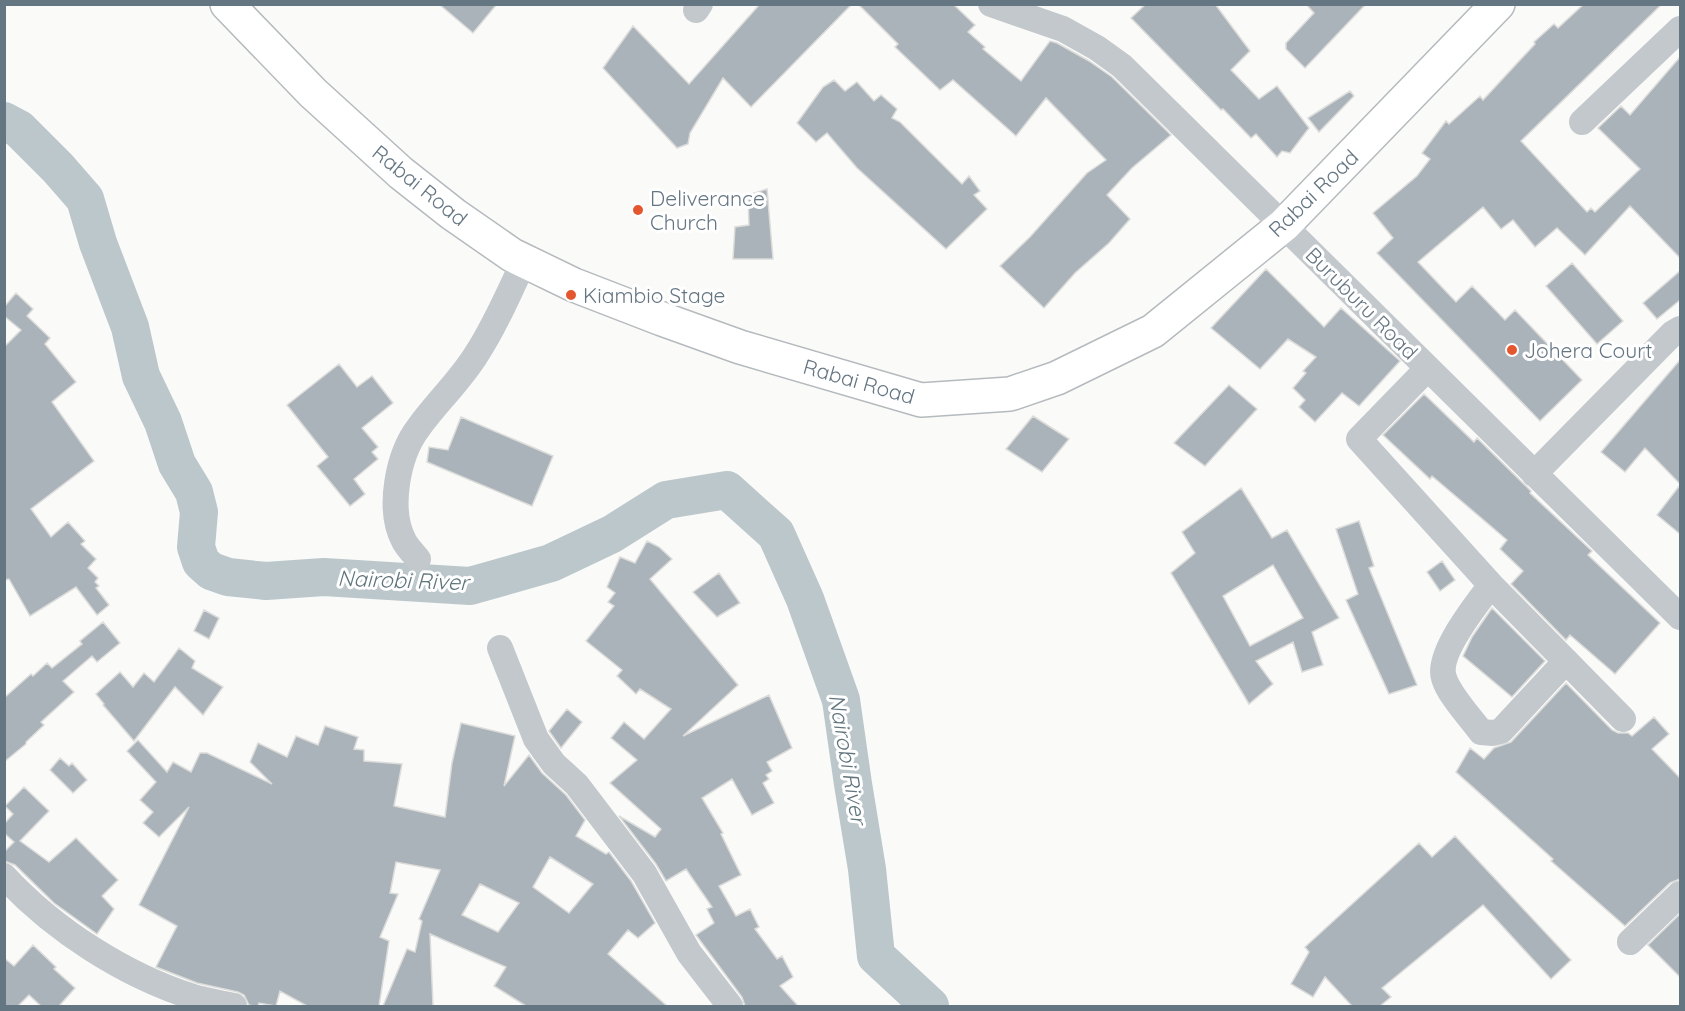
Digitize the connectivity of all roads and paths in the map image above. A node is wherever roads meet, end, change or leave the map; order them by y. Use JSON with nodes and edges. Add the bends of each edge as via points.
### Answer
{"nodes":[{"id":1,"x":227,"y":4,"type":"edge"},
{"id":2,"x":1498,"y":4,"type":"edge"},
{"id":3,"x":994,"y":5,"type":"edge"},
{"id":4,"x":1680,"y":29,"type":"edge"},
{"id":5,"x":1582,"y":122,"type":"dead end"},
{"id":6,"x":1284,"y":225,"type":"junction"},
{"id":7,"x":524,"y":261,"type":"junction"},
{"id":8,"x":1680,"y":329,"type":"edge"},
{"id":9,"x":1428,"y":368,"type":"junction"},
{"id":10,"x":1534,"y":474,"type":"junction"},
{"id":11,"x":418,"y":559,"type":"dead end"},
{"id":12,"x":1491,"y":585,"type":"junction"},
{"id":13,"x":1680,"y":617,"type":"edge"},
{"id":14,"x":500,"y":648,"type":"dead end"},
{"id":15,"x":1566,"y":661,"type":"junction"},
{"id":16,"x":1623,"y":719,"type":"dead end"},
{"id":17,"x":4,"y":876,"type":"edge"},
{"id":18,"x":1680,"y":894,"type":"edge"},
{"id":19,"x":1630,"y":942,"type":"dead end"},
{"id":20,"x":234,"y":1006,"type":"edge"},
{"id":21,"x":729,"y":1006,"type":"edge"}],
"edges":[{"from":1,"to":7,"type":"main road","name":"Rabai Road","via":[[313,93],[401,173],[453,214]]},
{"from":2,"to":6,"type":"main road","name":"Rabai Road"},
{"from":3,"to":6,"type":"street","name":"Buruburu Road","via":[[1063,29],[1122,66]]},
{"from":4,"to":5,"type":"street"},
{"from":6,"to":7,"type":"main road","name":"Rabai Road","via":[[1153,331],[1057,378],[1010,394],[968,398],[921,400],[740,346],[625,306]]},
{"from":6,"to":9,"type":"street","name":"Buruburu Road"},
{"from":7,"to":11,"type":"street","via":[[476,355],[404,451],[398,475],[398,523],[404,541]]},
{"from":8,"to":10,"type":"street"},
{"from":9,"to":10,"type":"street","name":"Buruburu Road"},
{"from":9,"to":12,"type":"street","via":[[1359,439]]},
{"from":10,"to":13,"type":"street","name":"Buruburu Road"},
{"from":12,"to":15,"type":"street"},
{"from":12,"to":15,"type":"street","via":[[1458,633],[1442,667],[1444,678],[1481,732],[1501,731]]},
{"from":14,"to":21,"type":"street","via":[[536,739],[644,873],[689,953]]},
{"from":15,"to":16,"type":"street"},
{"from":17,"to":20,"type":"street","via":[[56,924],[139,975],[193,997]]},
{"from":18,"to":19,"type":"street"}]}
